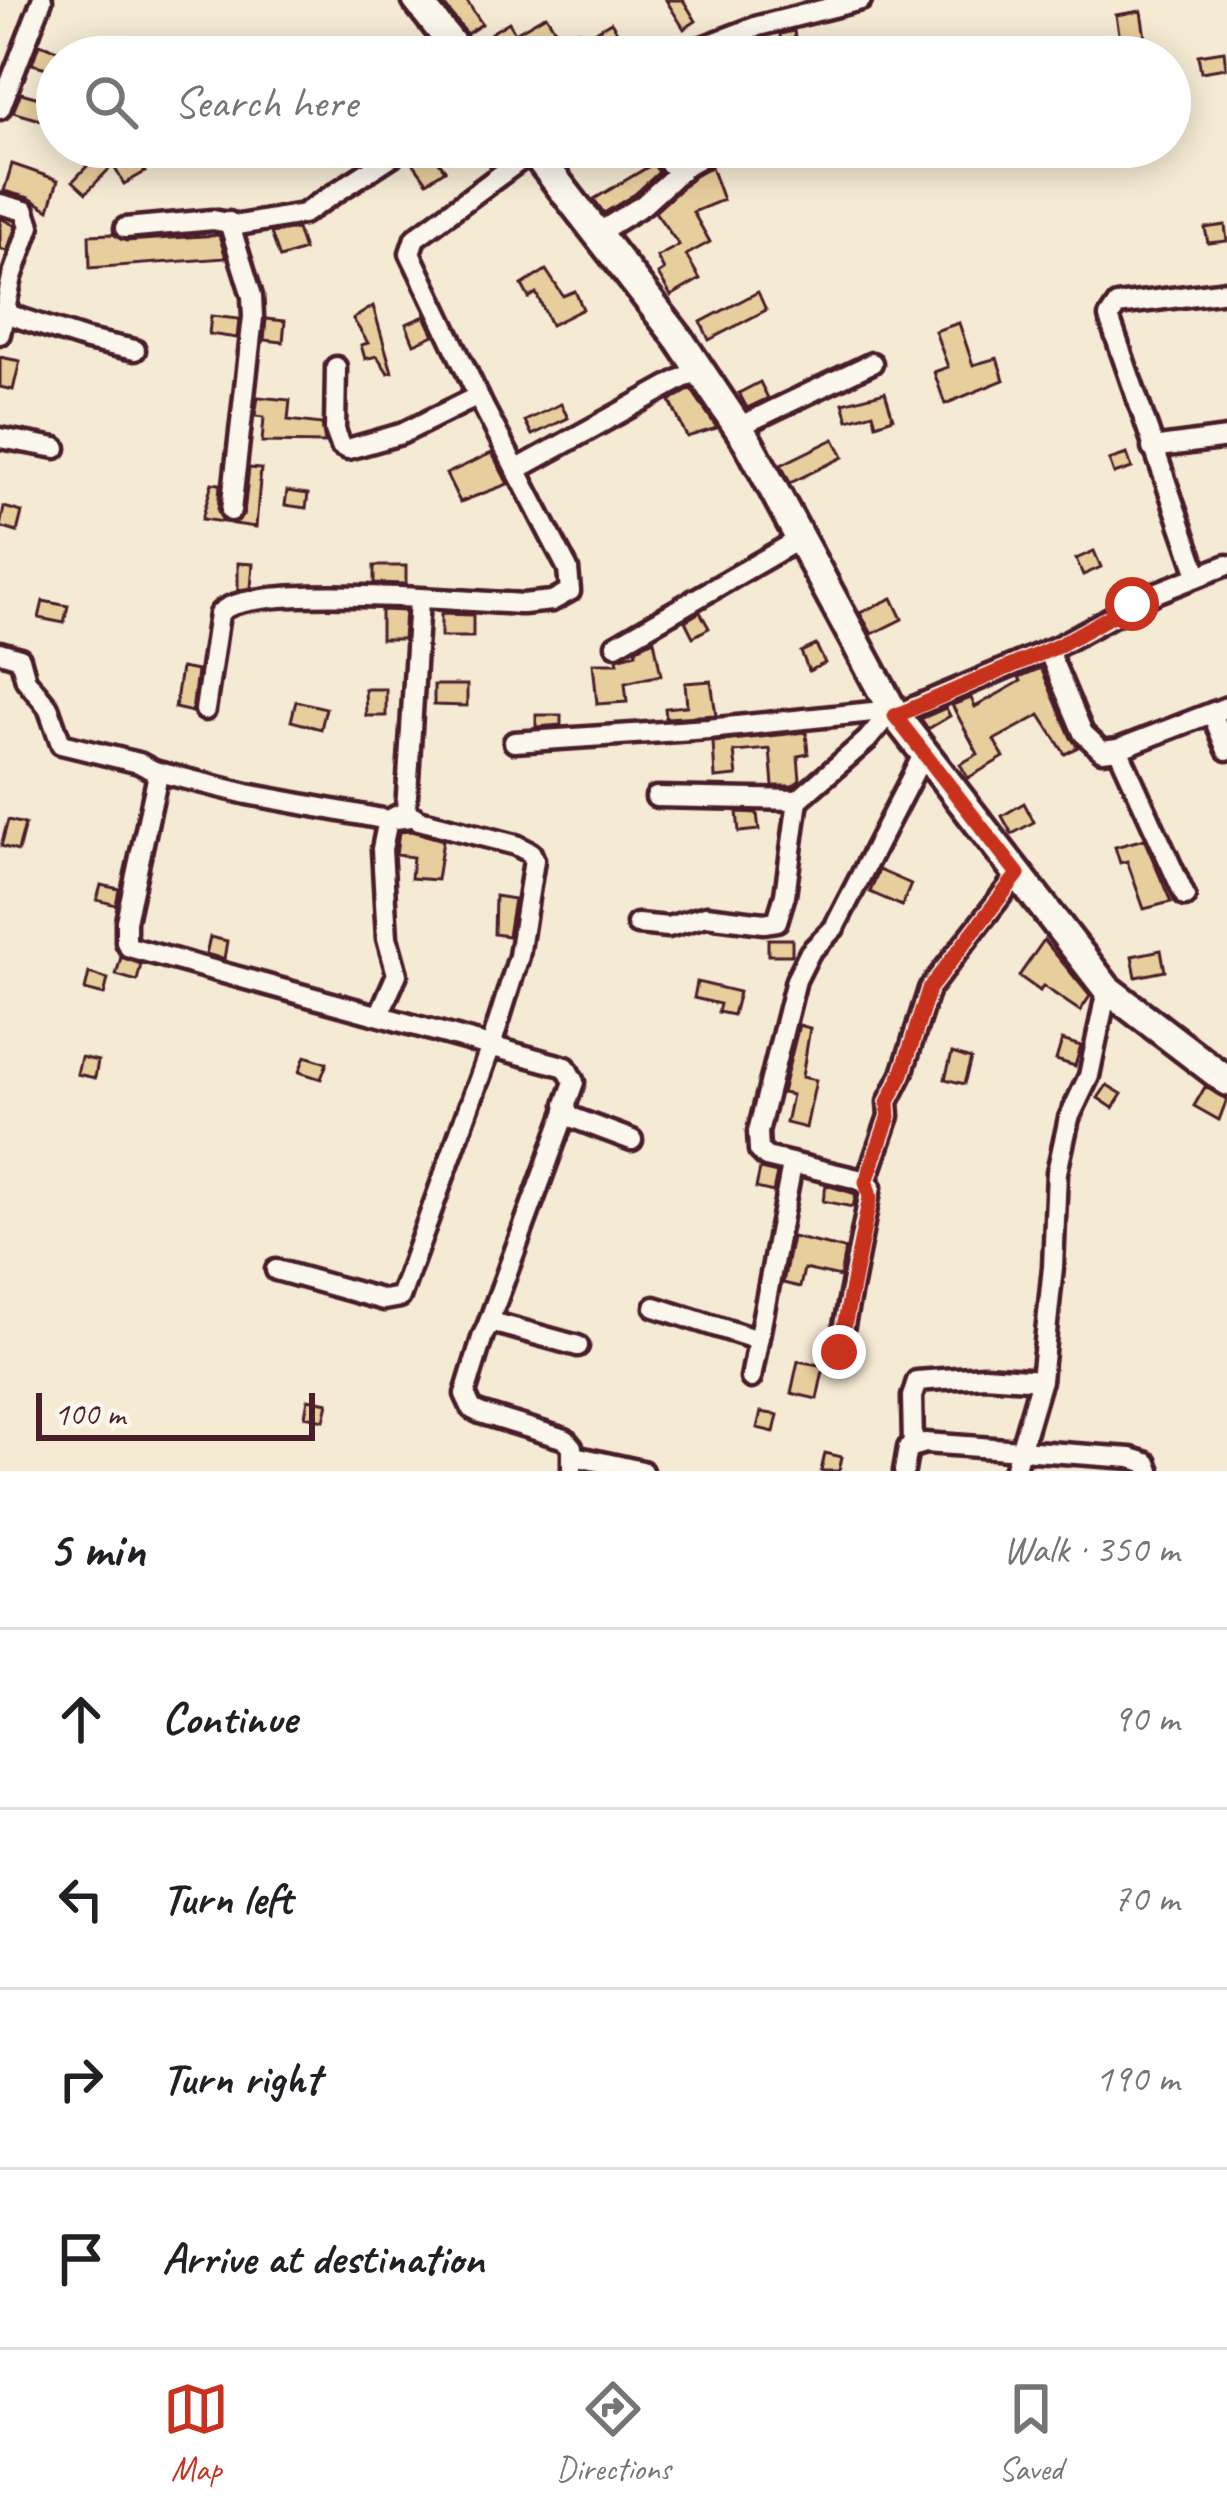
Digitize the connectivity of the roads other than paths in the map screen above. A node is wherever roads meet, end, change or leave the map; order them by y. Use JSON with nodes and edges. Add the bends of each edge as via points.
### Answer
{"nodes":[{"id":1,"x":42,"y":0,"type":"edge"},
{"id":2,"x":417,"y":0,"type":"edge"},
{"id":3,"x":861,"y":0,"type":"edge"},
{"id":4,"x":445,"y":36,"type":"edge"},
{"id":5,"x":732,"y":36,"type":"edge"},
{"id":6,"x":0,"y":110,"type":"edge"},
{"id":7,"x":374,"y":168,"type":"edge"},
{"id":8,"x":507,"y":168,"type":"edge"},
{"id":9,"x":546,"y":168,"type":"edge"},
{"id":10,"x":674,"y":168,"type":"edge"},
{"id":11,"x":684,"y":168,"type":"edge"},
{"id":12,"x":677,"y":172,"type":"junction"},
{"id":13,"x":0,"y":204,"type":"edge"},
{"id":14,"x":229,"y":222,"type":"junction"},
{"id":15,"x":125,"y":228,"type":"dead end"},
{"id":16,"x":596,"y":235,"type":"junction"},
{"id":17,"x":1227,"y":291,"type":"edge"},
{"id":18,"x":4,"y":313,"type":"junction"},
{"id":19,"x":0,"y":334,"type":"edge"},
{"id":20,"x":135,"y":350,"type":"dead end"},
{"id":21,"x":872,"y":363,"type":"dead end"},
{"id":22,"x":336,"y":368,"type":"dead end"},
{"id":23,"x":699,"y":369,"type":"junction"},
{"id":24,"x":478,"y":396,"type":"junction"},
{"id":25,"x":738,"y":427,"type":"junction"},
{"id":26,"x":0,"y":438,"type":"edge"},
{"id":27,"x":1227,"y":439,"type":"edge"},
{"id":28,"x":56,"y":448,"type":"dead end"},
{"id":29,"x":1152,"y":448,"type":"junction"},
{"id":30,"x":516,"y":470,"type":"junction"},
{"id":31,"x":231,"y":512,"type":"dead end"},
{"id":32,"x":797,"y":540,"type":"junction"},
{"id":33,"x":1227,"y":565,"type":"edge"},
{"id":34,"x":1198,"y":574,"type":"junction"},
{"id":35,"x":419,"y":600,"type":"junction"},
{"id":36,"x":616,"y":645,"type":"dead end"},
{"id":37,"x":1048,"y":650,"type":"junction"},
{"id":38,"x":0,"y":652,"type":"edge"},
{"id":39,"x":205,"y":710,"type":"dead end"},
{"id":40,"x":1220,"y":710,"type":"edge"},
{"id":41,"x":894,"y":713,"type":"junction"},
{"id":42,"x":514,"y":742,"type":"dead end"},
{"id":43,"x":1118,"y":748,"type":"junction"},
{"id":44,"x":1227,"y":750,"type":"edge"},
{"id":45,"x":924,"y":753,"type":"junction"},
{"id":46,"x":154,"y":771,"type":"junction"},
{"id":47,"x":656,"y":797,"type":"dead end"},
{"id":48,"x":798,"y":800,"type":"junction"},
{"id":49,"x":401,"y":816,"type":"junction"},
{"id":50,"x":1018,"y":874,"type":"junction"},
{"id":51,"x":1184,"y":896,"type":"dead end"},
{"id":52,"x":637,"y":923,"type":"dead end"},
{"id":53,"x":1108,"y":989,"type":"junction"},
{"id":54,"x":380,"y":1013,"type":"junction"},
{"id":55,"x":491,"y":1046,"type":"junction"},
{"id":56,"x":1227,"y":1081,"type":"edge"},
{"id":57,"x":566,"y":1111,"type":"junction"},
{"id":58,"x":632,"y":1140,"type":"dead end"},
{"id":59,"x":792,"y":1165,"type":"junction"},
{"id":60,"x":866,"y":1182,"type":"junction"},
{"id":61,"x":276,"y":1270,"type":"dead end"},
{"id":62,"x":655,"y":1307,"type":"dead end"},
{"id":63,"x":487,"y":1327,"type":"junction"},
{"id":64,"x":758,"y":1340,"type":"junction"},
{"id":65,"x":578,"y":1346,"type":"dead end"},
{"id":66,"x":839,"y":1352,"type":"dead end"},
{"id":67,"x":751,"y":1378,"type":"dead end"},
{"id":68,"x":1041,"y":1379,"type":"junction"},
{"id":69,"x":913,"y":1444,"type":"junction"},
{"id":70,"x":1022,"y":1448,"type":"junction"},
{"id":71,"x":573,"y":1464,"type":"edge"},
{"id":72,"x":642,"y":1471,"type":"edge"},
{"id":73,"x":904,"y":1471,"type":"edge"},
{"id":74,"x":1015,"y":1471,"type":"edge"},
{"id":75,"x":1150,"y":1471,"type":"edge"}],
"edges":[{"from":1,"to":6,"type":"street"},
{"from":2,"to":4,"type":"street"},
{"from":3,"to":5,"type":"street"},
{"from":7,"to":14,"type":"street","via":[[303,214]]},
{"from":8,"to":24,"type":"street","via":[[411,246]]},
{"from":9,"to":16,"type":"street"},
{"from":10,"to":12,"type":"street"},
{"from":11,"to":12,"type":"street"},
{"from":12,"to":16,"type":"street"},
{"from":13,"to":18,"type":"street","via":[[25,212],[30,226]]},
{"from":14,"to":15,"type":"street"},
{"from":14,"to":31,"type":"street","via":[[254,317]]},
{"from":16,"to":23,"type":"street"},
{"from":17,"to":29,"type":"street","via":[[1111,309]]},
{"from":18,"to":19,"type":"street"},
{"from":18,"to":20,"type":"street"},
{"from":21,"to":25,"type":"street"},
{"from":22,"to":24,"type":"street","via":[[335,430],[348,449]]},
{"from":23,"to":25,"type":"street"},
{"from":23,"to":30,"type":"street"},
{"from":24,"to":30,"type":"street"},
{"from":25,"to":32,"type":"street"},
{"from":26,"to":28,"type":"street"},
{"from":27,"to":29,"type":"street"},
{"from":29,"to":34,"type":"street"},
{"from":30,"to":35,"type":"street","via":[[568,569],[570,591],[541,603]]},
{"from":32,"to":36,"type":"street"},
{"from":32,"to":41,"type":"street"},
{"from":33,"to":34,"type":"street"},
{"from":34,"to":37,"type":"street"},
{"from":35,"to":39,"type":"street","via":[[288,594],[227,604]]},
{"from":35,"to":49,"type":"street"},
{"from":37,"to":41,"type":"street"},
{"from":37,"to":43,"type":"street","via":[[1083,733],[1102,751]]},
{"from":38,"to":46,"type":"street","via":[[20,658],[61,744]]},
{"from":40,"to":43,"type":"street"},
{"from":40,"to":44,"type":"street"},
{"from":41,"to":42,"type":"street"},
{"from":41,"to":45,"type":"street"},
{"from":41,"to":48,"type":"street"},
{"from":43,"to":51,"type":"street"},
{"from":45,"to":50,"type":"street"},
{"from":45,"to":59,"type":"street","via":[[835,928],[796,980],[758,1132],[766,1157]]},
{"from":46,"to":49,"type":"street"},
{"from":46,"to":54,"type":"street","via":[[124,933],[129,947]]},
{"from":47,"to":48,"type":"street"},
{"from":48,"to":52,"type":"street","via":[[777,921],[706,916],[676,926]]},
{"from":49,"to":54,"type":"street","via":[[382,849],[387,938],[398,974]]},
{"from":49,"to":55,"type":"street","via":[[531,853],[518,956]]},
{"from":50,"to":53,"type":"street"},
{"from":50,"to":60,"type":"street","via":[[929,989]]},
{"from":53,"to":56,"type":"street"},
{"from":53,"to":68,"type":"street","via":[[1057,1172]]},
{"from":54,"to":55,"type":"street"},
{"from":55,"to":57,"type":"street","via":[[566,1067],[574,1082]]},
{"from":55,"to":61,"type":"street","via":[[400,1298]]},
{"from":57,"to":58,"type":"street"},
{"from":57,"to":63,"type":"street"},
{"from":59,"to":60,"type":"street"},
{"from":59,"to":64,"type":"street"},
{"from":60,"to":66,"type":"street","via":[[870,1197]]},
{"from":62,"to":64,"type":"street"},
{"from":63,"to":65,"type":"street","via":[[506,1324]]},
{"from":63,"to":71,"type":"street","via":[[466,1401],[480,1413],[565,1439]]},
{"from":64,"to":67,"type":"street"},
{"from":68,"to":69,"type":"street","via":[[916,1381]]},
{"from":68,"to":70,"type":"street"},
{"from":69,"to":70,"type":"street"},
{"from":69,"to":73,"type":"street"},
{"from":70,"to":74,"type":"street"},
{"from":70,"to":75,"type":"street","via":[[1131,1458]]},
{"from":71,"to":72,"type":"street"}]}
